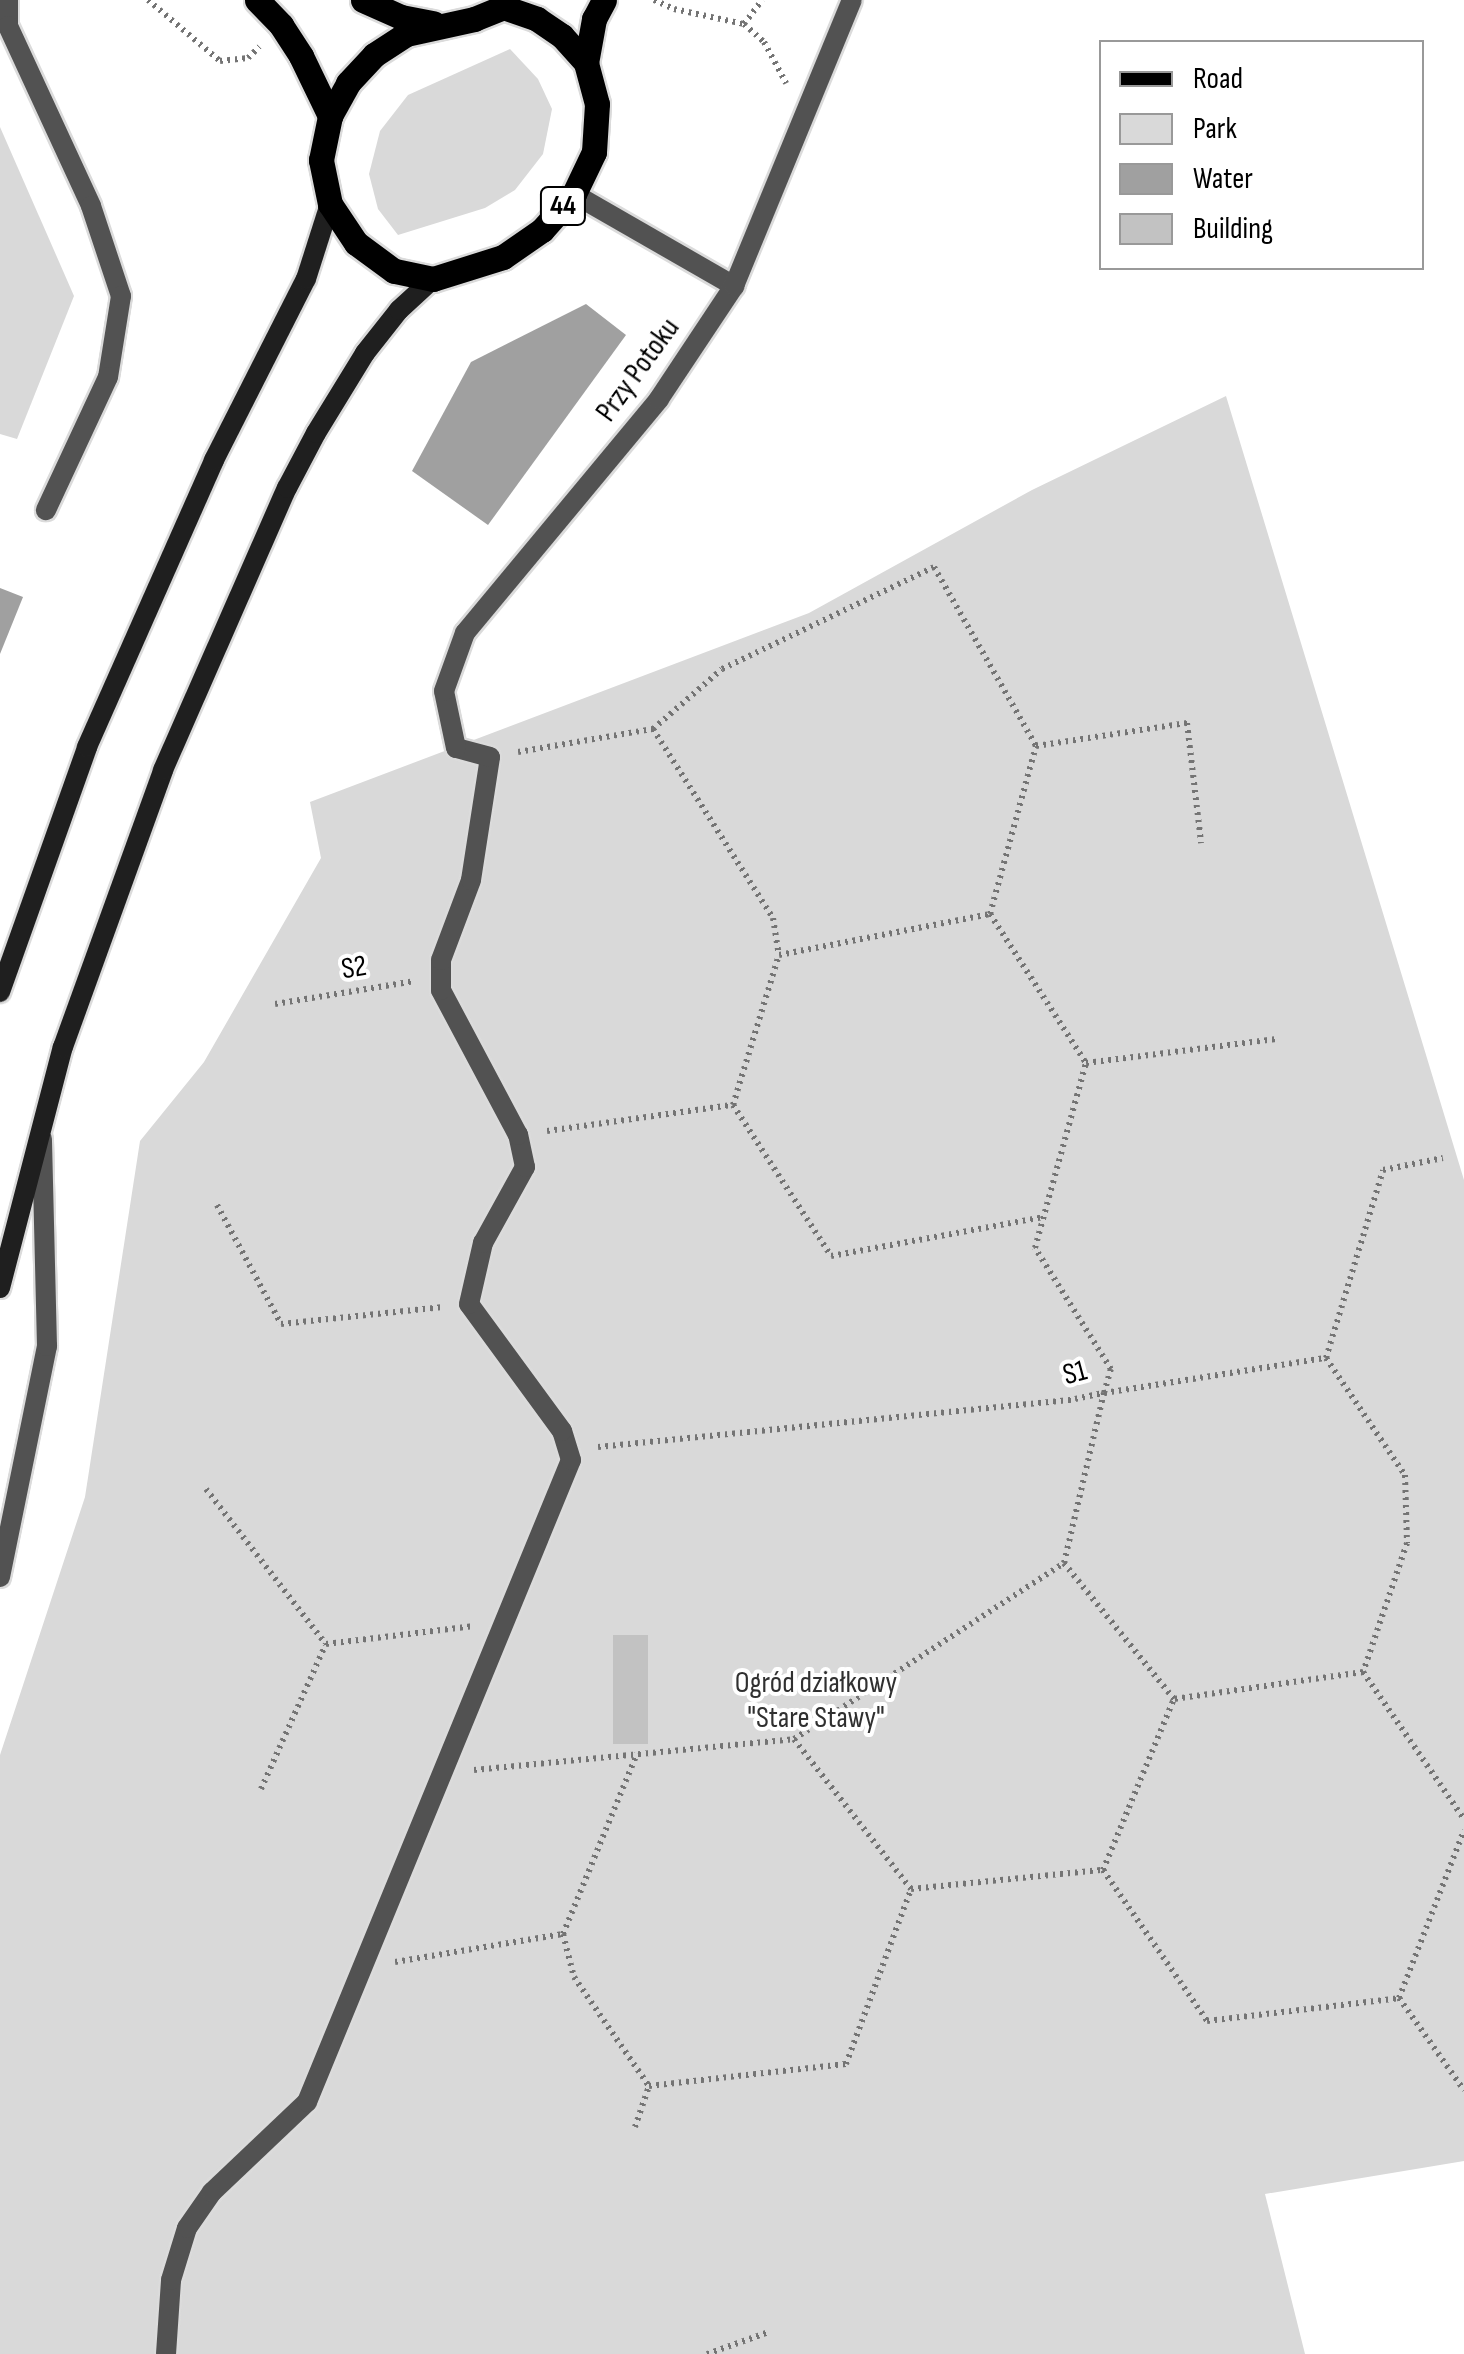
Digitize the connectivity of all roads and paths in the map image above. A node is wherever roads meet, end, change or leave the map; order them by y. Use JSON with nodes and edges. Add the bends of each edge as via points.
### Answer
{"nodes":[{"id":1,"x":8,"y":0,"type":"edge"},
{"id":2,"x":148,"y":0,"type":"edge"},
{"id":3,"x":257,"y":0,"type":"edge"},
{"id":4,"x":363,"y":0,"type":"edge"},
{"id":5,"x":604,"y":0,"type":"edge"},
{"id":6,"x":654,"y":0,"type":"edge"},
{"id":7,"x":762,"y":0,"type":"edge"},
{"id":8,"x":852,"y":0,"type":"edge"},
{"id":9,"x":506,"y":4,"type":"edge"},
{"id":10,"x":438,"y":24,"type":"junction"},
{"id":11,"x":744,"y":24,"type":"junction"},
{"id":12,"x":281,"y":25,"type":"junction"},
{"id":13,"x":586,"y":63,"type":"junction"},
{"id":14,"x":330,"y":116,"type":"junction"},
{"id":15,"x":798,"y":125,"type":"junction"},
{"id":16,"x":574,"y":194,"type":"junction"},
{"id":17,"x":330,"y":204,"type":"junction"},
{"id":18,"x":433,"y":279,"type":"junction"},
{"id":19,"x":734,"y":286,"type":"junction"},
{"id":20,"x":46,"y":510,"type":"dead end"},
{"id":21,"x":653,"y":728,"type":"junction"},
{"id":22,"x":1036,"y":746,"type":"junction"},
{"id":23,"x":490,"y":757,"type":"junction"},
{"id":24,"x":1201,"y":843,"type":"dead end"},
{"id":25,"x":990,"y":914,"type":"junction"},
{"id":26,"x":779,"y":955,"type":"junction"},
{"id":27,"x":441,"y":977,"type":"junction"},
{"id":28,"x":0,"y":992,"type":"edge"},
{"id":29,"x":275,"y":1004,"type":"dead end"},
{"id":30,"x":1276,"y":1040,"type":"dead end"},
{"id":31,"x":1086,"y":1063,"type":"junction"},
{"id":32,"x":733,"y":1105,"type":"junction"},
{"id":33,"x":41,"y":1131,"type":"junction"},
{"id":34,"x":518,"y":1135,"type":"junction"},
{"id":35,"x":1442,"y":1158,"type":"dead end"},
{"id":36,"x":218,"y":1206,"type":"dead end"},
{"id":37,"x":1044,"y":1218,"type":"junction"},
{"id":38,"x":0,"y":1288,"type":"edge"},
{"id":39,"x":469,"y":1304,"type":"junction"},
{"id":40,"x":1326,"y":1358,"type":"junction"},
{"id":41,"x":1104,"y":1392,"type":"junction"},
{"id":42,"x":572,"y":1450,"type":"junction"},
{"id":43,"x":206,"y":1490,"type":"dead end"},
{"id":44,"x":1064,"y":1563,"type":"junction"},
{"id":45,"x":0,"y":1577,"type":"edge"},
{"id":46,"x":505,"y":1622,"type":"junction"},
{"id":47,"x":326,"y":1644,"type":"junction"},
{"id":48,"x":1363,"y":1672,"type":"junction"},
{"id":49,"x":1174,"y":1699,"type":"junction"},
{"id":50,"x":794,"y":1739,"type":"junction"},
{"id":51,"x":637,"y":1754,"type":"junction"},
{"id":52,"x":443,"y":1773,"type":"junction"},
{"id":53,"x":261,"y":1790,"type":"dead end"},
{"id":54,"x":1464,"y":1818,"type":"edge"},
{"id":55,"x":1464,"y":1830,"type":"edge"},
{"id":56,"x":1103,"y":1870,"type":"junction"},
{"id":57,"x":911,"y":1889,"type":"junction"},
{"id":58,"x":563,"y":1934,"type":"junction"},
{"id":59,"x":362,"y":1968,"type":"junction"},
{"id":60,"x":1398,"y":1998,"type":"junction"},
{"id":61,"x":648,"y":2086,"type":"junction"},
{"id":62,"x":1464,"y":2090,"type":"edge"},
{"id":63,"x":635,"y":2128,"type":"dead end"},
{"id":64,"x":766,"y":2333,"type":"dead end"},
{"id":65,"x":166,"y":2354,"type":"edge"},
{"id":66,"x":707,"y":2354,"type":"edge"}],
"edges":[{"from":1,"to":20,"type":"lane","via":[[8,26],[91,206],[121,296],[108,378]]},
{"from":2,"to":12,"type":"path","via":[[220,61],[248,58]]},
{"from":3,"to":12,"type":"main road"},
{"from":4,"to":10,"type":"main road"},
{"from":5,"to":13,"type":"main road","number":"44"},
{"from":6,"to":11,"type":"path"},
{"from":7,"to":11,"type":"path"},
{"from":8,"to":15,"type":"lane","name":"Przy Potoku"},
{"from":9,"to":10,"type":"main road","via":[[474,19]]},
{"from":9,"to":13,"type":"main road","via":[[562,36]]},
{"from":10,"to":14,"type":"main road","via":[[376,53]]},
{"from":11,"to":15,"type":"path","via":[[784,75]]},
{"from":12,"to":14,"type":"main road"},
{"from":13,"to":16,"type":"main road","number":"44","via":[[597,104],[594,152]]},
{"from":14,"to":17,"type":"main road","via":[[321,160]]},
{"from":15,"to":19,"type":"lane","name":"Przy Potoku"},
{"from":16,"to":18,"type":"main road","number":"44","via":[[542,230],[503,257]]},
{"from":16,"to":19,"type":"lane"},
{"from":17,"to":18,"type":"main road","via":[[356,243],[394,271]]},
{"from":17,"to":28,"type":"main road","via":[[306,279],[214,460],[87,747]]},
{"from":18,"to":33,"type":"main road","number":"44","via":[[365,353],[287,488],[164,770],[63,1048]]},
{"from":19,"to":23,"type":"lane","name":"Przy Potoku","via":[[660,400],[464,633],[444,691],[456,748]]},
{"from":21,"to":22,"type":"path","via":[[722,669],[934,568]]},
{"from":21,"to":23,"type":"path"},
{"from":21,"to":26,"type":"path","via":[[772,918]]},
{"from":22,"to":24,"type":"path","via":[[1187,723]]},
{"from":22,"to":25,"type":"path"},
{"from":23,"to":27,"type":"lane","via":[[471,880],[441,960]]},
{"from":25,"to":26,"type":"path"},
{"from":25,"to":31,"type":"path"},
{"from":26,"to":32,"type":"path"},
{"from":27,"to":29,"type":"path","name":"S2"},
{"from":27,"to":34,"type":"lane","via":[[441,990]]},
{"from":30,"to":31,"type":"path"},
{"from":31,"to":37,"type":"path","name":"S1"},
{"from":32,"to":34,"type":"path"},
{"from":32,"to":37,"type":"path","via":[[831,1256]]},
{"from":33,"to":38,"type":"main road","number":"44"},
{"from":33,"to":45,"type":"lane","via":[[48,1346]]},
{"from":34,"to":39,"type":"lane","via":[[525,1167],[483,1244]]},
{"from":35,"to":40,"type":"path","via":[[1383,1170]]},
{"from":36,"to":39,"type":"path","via":[[281,1324]]},
{"from":37,"to":41,"type":"path","name":"S1","via":[[1035,1248],[1111,1369]]},
{"from":39,"to":42,"type":"lane"},
{"from":40,"to":41,"type":"path"},
{"from":40,"to":48,"type":"path","via":[[1405,1474],[1407,1543]]},
{"from":41,"to":42,"type":"path","name":"S1"},
{"from":41,"to":44,"type":"path"},
{"from":42,"to":46,"type":"lane"},
{"from":43,"to":47,"type":"path"},
{"from":44,"to":49,"type":"path"},
{"from":44,"to":50,"type":"path"},
{"from":46,"to":47,"type":"path"},
{"from":46,"to":52,"type":"lane"},
{"from":47,"to":53,"type":"path"},
{"from":48,"to":49,"type":"path"},
{"from":48,"to":54,"type":"path"},
{"from":49,"to":56,"type":"path"},
{"from":50,"to":51,"type":"path"},
{"from":50,"to":57,"type":"path"},
{"from":51,"to":52,"type":"path"},
{"from":51,"to":58,"type":"path"},
{"from":52,"to":59,"type":"lane"},
{"from":55,"to":60,"type":"path"},
{"from":56,"to":57,"type":"path"},
{"from":56,"to":60,"type":"path","via":[[1207,2021]]},
{"from":57,"to":61,"type":"path","via":[[846,2064]]},
{"from":58,"to":59,"type":"path"},
{"from":58,"to":61,"type":"path","via":[[574,1977]]},
{"from":59,"to":65,"type":"lane","via":[[307,2102],[212,2192],[187,2228],[171,2280]]},
{"from":60,"to":62,"type":"path"},
{"from":61,"to":63,"type":"path"},
{"from":64,"to":66,"type":"path"}]}
